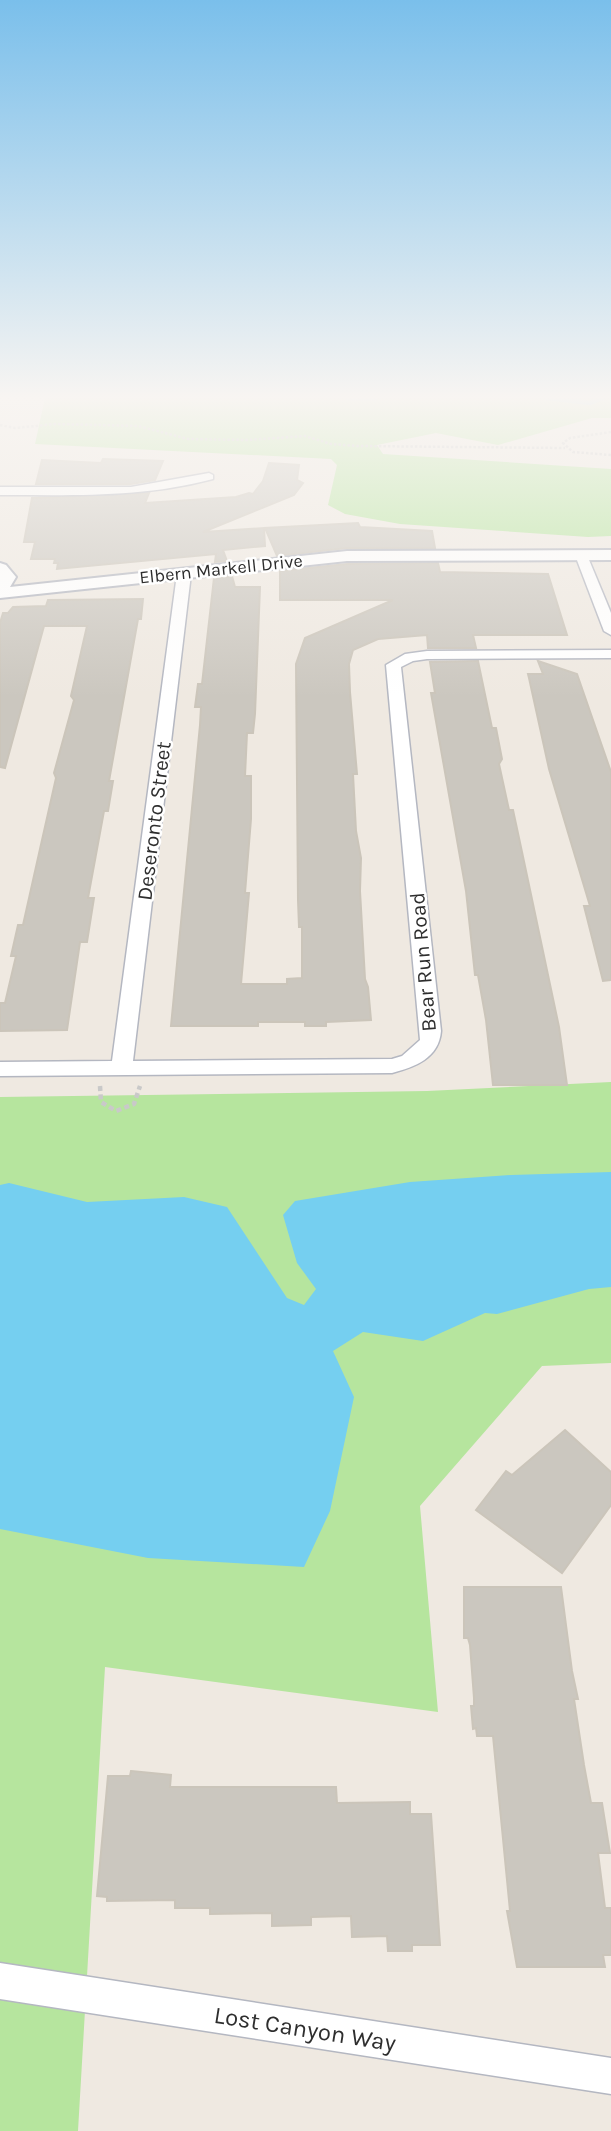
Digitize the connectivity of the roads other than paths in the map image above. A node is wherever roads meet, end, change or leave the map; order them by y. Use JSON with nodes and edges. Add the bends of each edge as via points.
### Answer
{"nodes":[{"id":1,"x":582,"y":555,"type":"junction"},
{"id":2,"x":611,"y":555,"type":"edge"},
{"id":3,"x":184,"y":574,"type":"junction"},
{"id":4,"x":1,"y":576,"type":"edge"},
{"id":5,"x":83,"y":582,"type":"joint"},
{"id":6,"x":611,"y":631,"type":"edge"},
{"id":7,"x":611,"y":654,"type":"edge"},
{"id":8,"x":122,"y":1067,"type":"junction"},
{"id":9,"x":0,"y":1069,"type":"edge"},
{"id":10,"x":0,"y":1981,"type":"edge"},
{"id":11,"x":611,"y":2076,"type":"edge"}],
"edges":[{"from":1,"to":2,"type":"street","name":"Elbern Markell Drive"},
{"from":1,"to":3,"type":"street","name":"Elbern Markell Drive","via":[[347,556]]},
{"from":1,"to":6,"type":"street"},
{"from":3,"to":5,"type":"street","name":"Elbern Markell Drive"},
{"from":3,"to":8,"type":"street","name":"Deseronto Street"},
{"from":4,"to":5,"type":"street","name":"Elbern Markell Drive"},
{"from":7,"to":8,"type":"street","name":"Bear Run Road","via":[[427,655],[393,665],[431,1031],[430,1043],[421,1053],[392,1066]]},
{"from":8,"to":9,"type":"street","name":"Bear Run Road"},
{"from":10,"to":11,"type":"street","name":"Lost Canyon Way"}]}
